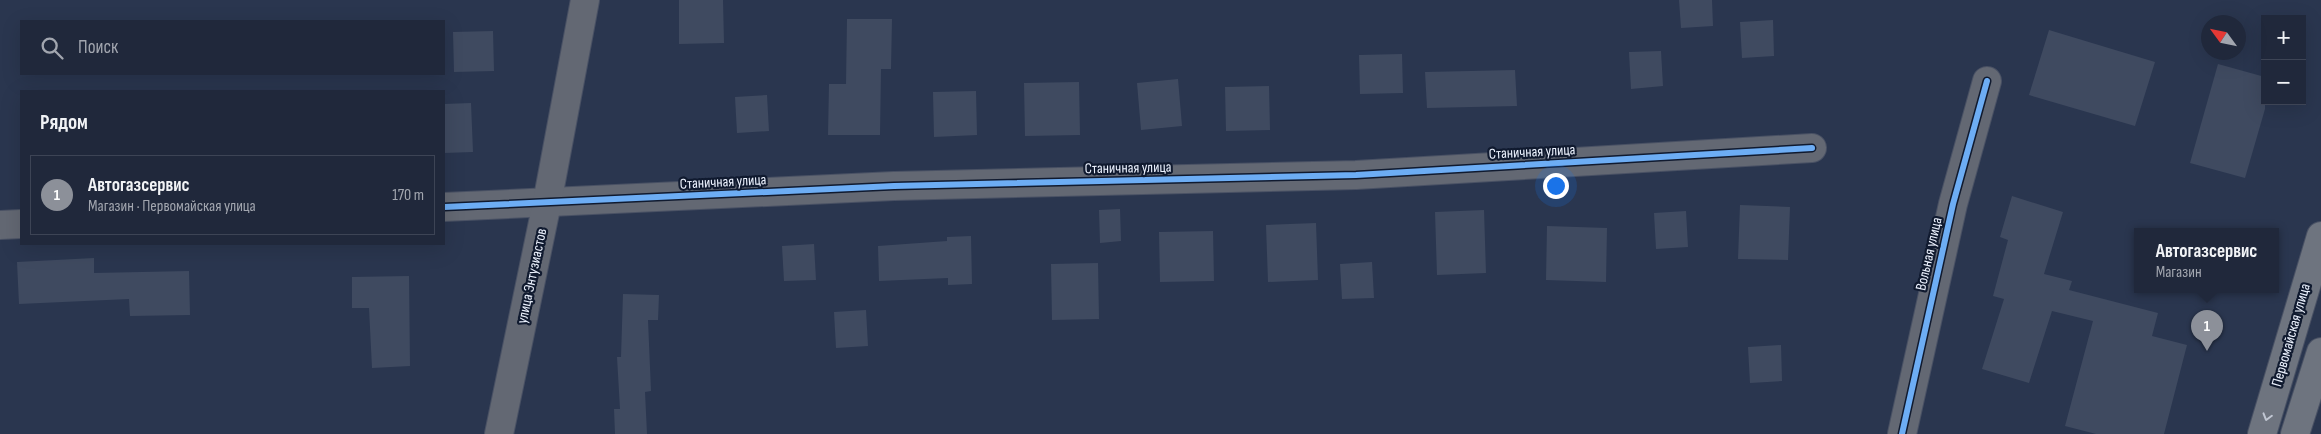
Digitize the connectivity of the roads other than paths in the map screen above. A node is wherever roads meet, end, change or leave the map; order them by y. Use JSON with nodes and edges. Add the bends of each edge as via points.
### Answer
{"nodes":[{"id":1,"x":585,"y":0,"type":"edge"},
{"id":2,"x":1988,"y":80,"type":"dead end"},
{"id":3,"x":1812,"y":148,"type":"dead end"},
{"id":4,"x":548,"y":203,"type":"junction"},
{"id":5,"x":445,"y":207,"type":"edge"},
{"id":6,"x":20,"y":224,"type":"edge"},
{"id":7,"x":0,"y":225,"type":"edge"},
{"id":8,"x":2321,"y":236,"type":"edge"},
{"id":9,"x":2321,"y":352,"type":"edge"},
{"id":10,"x":499,"y":434,"type":"edge"},
{"id":11,"x":1902,"y":434,"type":"edge"},
{"id":12,"x":2262,"y":434,"type":"edge"},
{"id":13,"x":2295,"y":434,"type":"edge"}],
"edges":[{"from":1,"to":4,"type":"street","name":"улица Энтузиастов"},
{"from":2,"to":11,"type":"street","name":"Вольная улица","via":[[1953,204]]},
{"from":3,"to":4,"type":"street","name":"Станичная улица","via":[[1356,175],[894,186]]},
{"from":4,"to":5,"type":"street","name":"Станичная улица"},
{"from":4,"to":10,"type":"street","name":"улица Энтузиастов"},
{"from":6,"to":7,"type":"street"},
{"from":8,"to":12,"type":"main road","name":"Первомайская улица","one_way":true},
{"from":9,"to":13,"type":"main road"}]}
